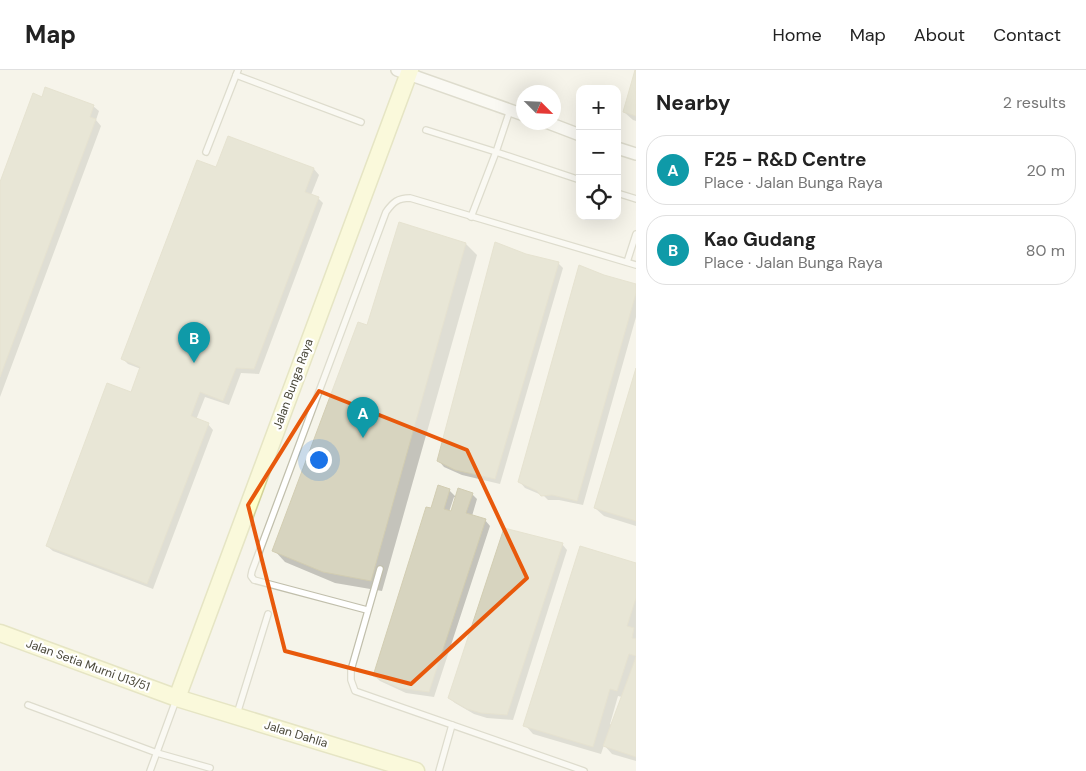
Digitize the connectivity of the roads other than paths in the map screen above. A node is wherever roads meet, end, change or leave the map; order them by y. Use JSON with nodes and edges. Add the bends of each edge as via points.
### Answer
{"nodes":[{"id":1,"x":405,"y":71,"type":"edge"},
{"id":2,"x":237,"y":72,"type":"edge"},
{"id":3,"x":510,"y":110,"type":"junction"},
{"id":4,"x":516,"y":112,"type":"edge"},
{"id":5,"x":361,"y":122,"type":"dead end"},
{"id":6,"x":561,"y":128,"type":"edge"},
{"id":7,"x":426,"y":130,"type":"dead end"},
{"id":8,"x":576,"y":133,"type":"edge"},
{"id":9,"x":621,"y":149,"type":"edge"},
{"id":10,"x":206,"y":152,"type":"dead end"},
{"id":11,"x":496,"y":152,"type":"junction"},
{"id":12,"x":636,"y":154,"type":"edge"},
{"id":13,"x":576,"y":179,"type":"edge"},
{"id":14,"x":621,"y":194,"type":"edge"},
{"id":15,"x":636,"y":199,"type":"edge"},
{"id":16,"x":471,"y":217,"type":"junction"},
{"id":17,"x":636,"y":234,"type":"edge"},
{"id":18,"x":627,"y":262,"type":"junction"},
{"id":19,"x":636,"y":265,"type":"edge"},
{"id":20,"x":380,"y":569,"type":"dead end"},
{"id":21,"x":367,"y":610,"type":"junction"},
{"id":22,"x":268,"y":614,"type":"dead end"},
{"id":23,"x":0,"y":633,"type":"edge"},
{"id":24,"x":176,"y":698,"type":"junction"},
{"id":25,"x":28,"y":705,"type":"dead end"},
{"id":26,"x":236,"y":716,"type":"junction"},
{"id":27,"x":452,"y":725,"type":"junction"},
{"id":28,"x":157,"y":753,"type":"junction"},
{"id":29,"x":210,"y":768,"type":"dead end"},
{"id":30,"x":150,"y":771,"type":"edge"},
{"id":31,"x":416,"y":771,"type":"edge"},
{"id":32,"x":438,"y":771,"type":"edge"},
{"id":33,"x":584,"y":771,"type":"edge"}],
"edges":[{"from":1,"to":3,"type":"street"},
{"from":1,"to":24,"type":"street","name":"Jalan Bunga Raya"},
{"from":2,"to":5,"type":"lane"},
{"from":2,"to":10,"type":"lane"},
{"from":3,"to":4,"type":"street"},
{"from":3,"to":11,"type":"lane"},
{"from":6,"to":8,"type":"street"},
{"from":7,"to":11,"type":"lane"},
{"from":9,"to":12,"type":"street"},
{"from":11,"to":13,"type":"lane"},
{"from":11,"to":16,"type":"lane"},
{"from":14,"to":15,"type":"lane"},
{"from":16,"to":18,"type":"lane"},
{"from":16,"to":21,"type":"lane","via":[[410,198],[400,198],[386,212],[252,571],[254,580]]},
{"from":17,"to":18,"type":"lane"},
{"from":18,"to":19,"type":"lane"},
{"from":20,"to":21,"type":"lane"},
{"from":21,"to":27,"type":"lane","via":[[351,670],[355,691]]},
{"from":22,"to":26,"type":"lane"},
{"from":23,"to":24,"type":"street","name":"Jalan Setia Murni U13/51"},
{"from":24,"to":26,"type":"street","name":"Jalan Dahlia"},
{"from":24,"to":28,"type":"lane"},
{"from":25,"to":28,"type":"lane"},
{"from":26,"to":31,"type":"street","name":"Jalan Dahlia"},
{"from":27,"to":32,"type":"lane"},
{"from":27,"to":33,"type":"lane"},
{"from":28,"to":29,"type":"lane"},
{"from":28,"to":30,"type":"lane"}]}
